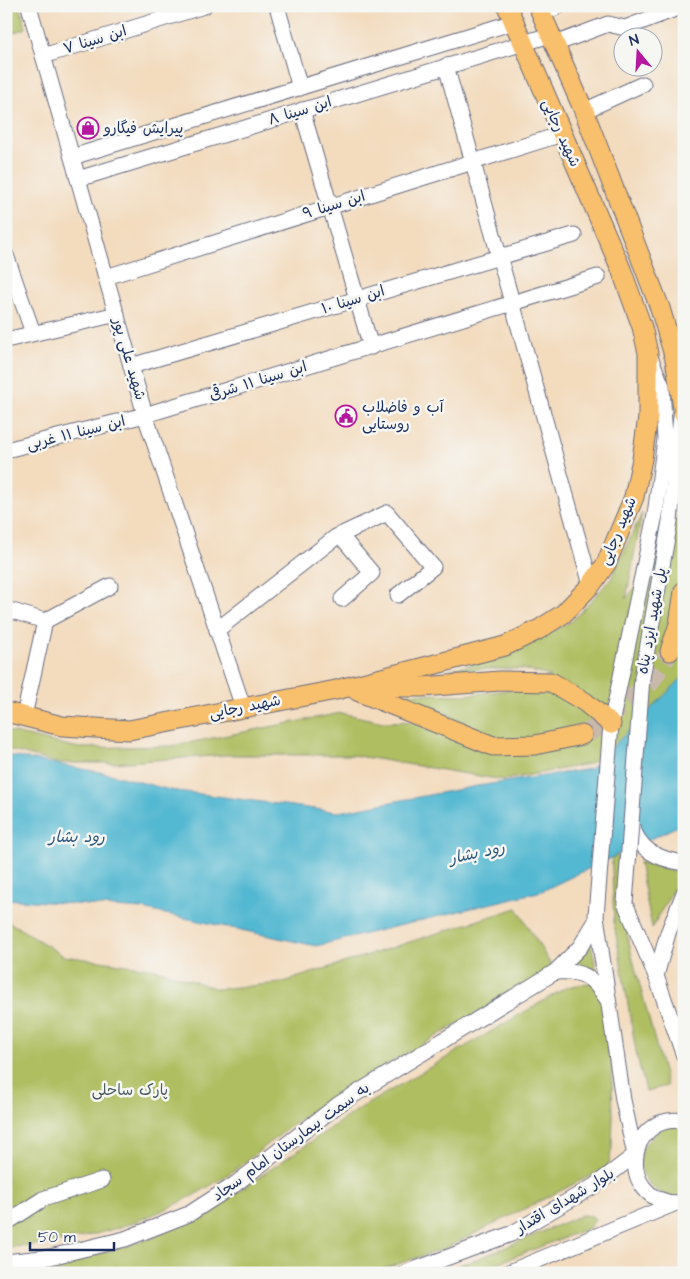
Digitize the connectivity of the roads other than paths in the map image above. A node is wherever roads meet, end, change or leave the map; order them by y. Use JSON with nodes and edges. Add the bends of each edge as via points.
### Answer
{"nodes":[{"id":1,"x":29,"y":6,"type":"edge"},
{"id":2,"x":204,"y":6,"type":"edge"},
{"id":3,"x":277,"y":6,"type":"edge"},
{"id":4,"x":559,"y":6,"type":"edge"},
{"id":5,"x":683,"y":6,"type":"edge"},
{"id":6,"x":540,"y":10,"type":"edge"},
{"id":7,"x":511,"y":14,"type":"edge"},
{"id":8,"x":552,"y":40,"type":"junction"},
{"id":9,"x":522,"y":44,"type":"junction"},
{"id":10,"x":43,"y":56,"type":"junction"},
{"id":11,"x":446,"y":66,"type":"junction"},
{"id":12,"x":643,"y":84,"type":"dead end"},
{"id":13,"x":300,"y":88,"type":"junction"},
{"id":14,"x":302,"y":110,"type":"junction"},
{"id":15,"x":584,"y":111,"type":"junction"},
{"id":16,"x":562,"y":134,"type":"junction"},
{"id":17,"x":72,"y":157,"type":"junction"},
{"id":18,"x":473,"y":162,"type":"junction"},
{"id":19,"x":78,"y":179,"type":"junction"},
{"id":20,"x":330,"y":207,"type":"junction"},
{"id":21,"x":574,"y":235,"type":"dead end"},
{"id":22,"x":6,"y":255,"type":"edge"},
{"id":23,"x":499,"y":257,"type":"junction"},
{"id":24,"x":9,"y":274,"type":"edge"},
{"id":25,"x":106,"y":276,"type":"junction"},
{"id":26,"x":598,"y":277,"type":"dead end"},
{"id":27,"x":651,"y":284,"type":"junction"},
{"id":28,"x":630,"y":294,"type":"junction"},
{"id":29,"x":357,"y":299,"type":"junction"},
{"id":30,"x":512,"y":303,"type":"junction"},
{"id":31,"x":117,"y":314,"type":"junction"},
{"id":32,"x":33,"y":333,"type":"junction"},
{"id":33,"x":6,"y":340,"type":"edge"},
{"id":34,"x":371,"y":347,"type":"junction"},
{"id":35,"x":648,"y":353,"type":"junction"},
{"id":36,"x":132,"y":366,"type":"junction"},
{"id":37,"x":683,"y":410,"type":"edge"},
{"id":38,"x":145,"y":415,"type":"junction"},
{"id":39,"x":6,"y":450,"type":"edge"},
{"id":40,"x":340,"y":535,"type":"junction"},
{"id":41,"x":591,"y":585,"type":"junction"},
{"id":42,"x":110,"y":586,"type":"dead end"},
{"id":43,"x":684,"y":591,"type":"edge"},
{"id":44,"x":398,"y":595,"type":"dead end"},
{"id":45,"x":342,"y":599,"type":"dead end"},
{"id":46,"x":6,"y":609,"type":"edge"},
{"id":47,"x":45,"y":621,"type":"junction"},
{"id":48,"x":217,"y":630,"type":"junction"},
{"id":49,"x":670,"y":652,"type":"tunnel mouth"},
{"id":50,"x":346,"y":687,"type":"junction"},
{"id":51,"x":243,"y":707,"type":"junction"},
{"id":52,"x":15,"y":714,"type":"edge"},
{"id":53,"x":610,"y":729,"type":"junction"},
{"id":54,"x":582,"y":735,"type":"tunnel mouth"},
{"id":55,"x":631,"y":823,"type":"junction"},
{"id":56,"x":684,"y":863,"type":"edge"},
{"id":57,"x":684,"y":893,"type":"edge"},
{"id":58,"x":596,"y":918,"type":"junction"},
{"id":59,"x":555,"y":972,"type":"junction"},
{"id":60,"x":656,"y":976,"type":"junction"},
{"id":61,"x":608,"y":1000,"type":"junction"},
{"id":62,"x":684,"y":1056,"type":"edge"},
{"id":63,"x":684,"y":1121,"type":"edge"},
{"id":64,"x":635,"y":1155,"type":"junction"},
{"id":65,"x":102,"y":1180,"type":"dead end"},
{"id":66,"x":680,"y":1203,"type":"edge"},
{"id":67,"x":6,"y":1223,"type":"edge"},
{"id":68,"x":6,"y":1262,"type":"edge"},
{"id":69,"x":404,"y":1273,"type":"edge"},
{"id":70,"x":507,"y":1273,"type":"edge"}],
"edges":[{"from":1,"to":10,"type":"street","name":"شهید علی پور"},
{"from":2,"to":10,"type":"street","name":"ابن سینا ۷"},
{"from":3,"to":13,"type":"street"},
{"from":4,"to":6,"type":"street"},
{"from":5,"to":8,"type":"street","name":"ابن سینا ۸","via":[[625,28],[608,24]]},
{"from":6,"to":8,"type":"main road","name":"شهید رجایی"},
{"from":7,"to":9,"type":"main road","name":"شهید رجایی"},
{"from":7,"to":13,"type":"street","name":"ابن سینا ۸"},
{"from":8,"to":9,"type":"street","name":"ابن سینا ۸"},
{"from":8,"to":15,"type":"main road","name":"شهید رجایی"},
{"from":9,"to":11,"type":"street","name":"ابن سینا ۸"},
{"from":9,"to":16,"type":"main road","name":"شهید رجایی"},
{"from":10,"to":17,"type":"street","name":"شهید علی پور"},
{"from":11,"to":14,"type":"street","name":"ابن سینا ۸"},
{"from":11,"to":18,"type":"street"},
{"from":12,"to":15,"type":"street"},
{"from":13,"to":17,"type":"street","name":"ابن سینا ۸"},
{"from":14,"to":19,"type":"street","name":"ابن سینا ۸"},
{"from":14,"to":20,"type":"street"},
{"from":15,"to":27,"type":"main road","name":"شهید رجایی"},
{"from":16,"to":18,"type":"street","name":"ابن سینا ۹"},
{"from":16,"to":28,"type":"main road","name":"شهید رجایی"},
{"from":17,"to":19,"type":"street","name":"شهید علی پور"},
{"from":18,"to":20,"type":"street","name":"ابن سینا ۹"},
{"from":18,"to":23,"type":"street"},
{"from":19,"to":25,"type":"street","name":"شهید علی پور"},
{"from":20,"to":25,"type":"street","name":"ابن سینا ۹"},
{"from":20,"to":29,"type":"street"},
{"from":21,"to":23,"type":"street","name":"ابن سینا ۱۰"},
{"from":22,"to":24,"type":"street"},
{"from":23,"to":29,"type":"street","name":"ابن سینا ۱۰"},
{"from":23,"to":30,"type":"street"},
{"from":24,"to":32,"type":"street"},
{"from":25,"to":31,"type":"street","name":"شهید علی پور"},
{"from":26,"to":30,"type":"street","name":"ابن سینا ۱۱ شرقی"},
{"from":27,"to":28,"type":"main road"},
{"from":27,"to":37,"type":"main road","name":"پل شهید ایزد پناه","via":[[675,359]]},
{"from":28,"to":35,"type":"main road","name":"شهید رجایی"},
{"from":29,"to":34,"type":"street"},
{"from":29,"to":36,"type":"street","name":"ابن سینا ۱۰"},
{"from":30,"to":34,"type":"street","name":"ابن سینا ۱۱ شرقی"},
{"from":30,"to":41,"type":"street"},
{"from":31,"to":32,"type":"street"},
{"from":31,"to":36,"type":"street","name":"شهید علی پور"},
{"from":32,"to":33,"type":"street"},
{"from":34,"to":38,"type":"street","name":"ابن سینا ۱۱ شرقی"},
{"from":35,"to":41,"type":"main road","name":"شهید رجایی","via":[[648,418],[634,497],[606,564]]},
{"from":35,"to":53,"type":"street","name":"پل شهید ایزد پناه","via":[[662,386],[665,439],[655,515]]},
{"from":36,"to":38,"type":"street","name":"شهید علی پور"},
{"from":37,"to":55,"type":"street","name":"پل شهید ایزد پناه","bridge":true,"via":[[670,521],[642,678]]},
{"from":38,"to":39,"type":"street","name":"ابن سینا ۱۱ غربی"},
{"from":38,"to":48,"type":"street","name":"شهید علی پور"},
{"from":40,"to":44,"type":"street","via":[[387,513],[433,567]]},
{"from":40,"to":45,"type":"street","via":[[372,573]]},
{"from":40,"to":48,"type":"street"},
{"from":41,"to":50,"type":"main road","name":"شهید رجایی","via":[[563,614],[505,646]]},
{"from":42,"to":47,"type":"street"},
{"from":43,"to":49,"type":"main road","via":[[679,624]]},
{"from":46,"to":47,"type":"street"},
{"from":47,"to":52,"type":"street"},
{"from":48,"to":51,"type":"street","name":"شهید علی پور"},
{"from":50,"to":51,"type":"main road","name":"شهید رجایی"},
{"from":50,"to":53,"type":"main road","via":[[422,687],[500,680],[550,682],[585,702]]},
{"from":50,"to":54,"type":"main road","via":[[493,746],[535,745]]},
{"from":51,"to":52,"type":"main road","name":"شهید رجایی","via":[[129,730],[62,726]]},
{"from":53,"to":58,"type":"street","name":"پل شهید ایزد پناه"},
{"from":55,"to":56,"type":"street","via":[[642,847],[668,860]]},
{"from":55,"to":60,"type":"street","name":"پل شهید ایزد پناه","bridge":true,"via":[[625,903]]},
{"from":57,"to":60,"type":"street"},
{"from":58,"to":59,"type":"street","name":"به سمت بیمارستان امام سجاد","via":[[580,947]]},
{"from":58,"to":61,"type":"street"},
{"from":59,"to":61,"type":"street","via":[[574,970],[586,975]]},
{"from":59,"to":68,"type":"street","name":"به سمت بیمارستان امام سجاد","via":[[339,1104],[234,1185],[189,1214],[125,1239],[50,1257]]},
{"from":60,"to":62,"type":"street"},
{"from":61,"to":64,"type":"street"},
{"from":63,"to":64,"type":"street","via":[[665,1122],[651,1129],[640,1140]]},
{"from":64,"to":66,"type":"street","via":[[638,1179],[647,1192],[661,1200]]},
{"from":64,"to":69,"type":"street","name":"بلوار شهدای اقتدار","via":[[594,1186],[511,1234]]},
{"from":65,"to":67,"type":"street","via":[[43,1199]]},
{"from":66,"to":70,"type":"street"}]}
